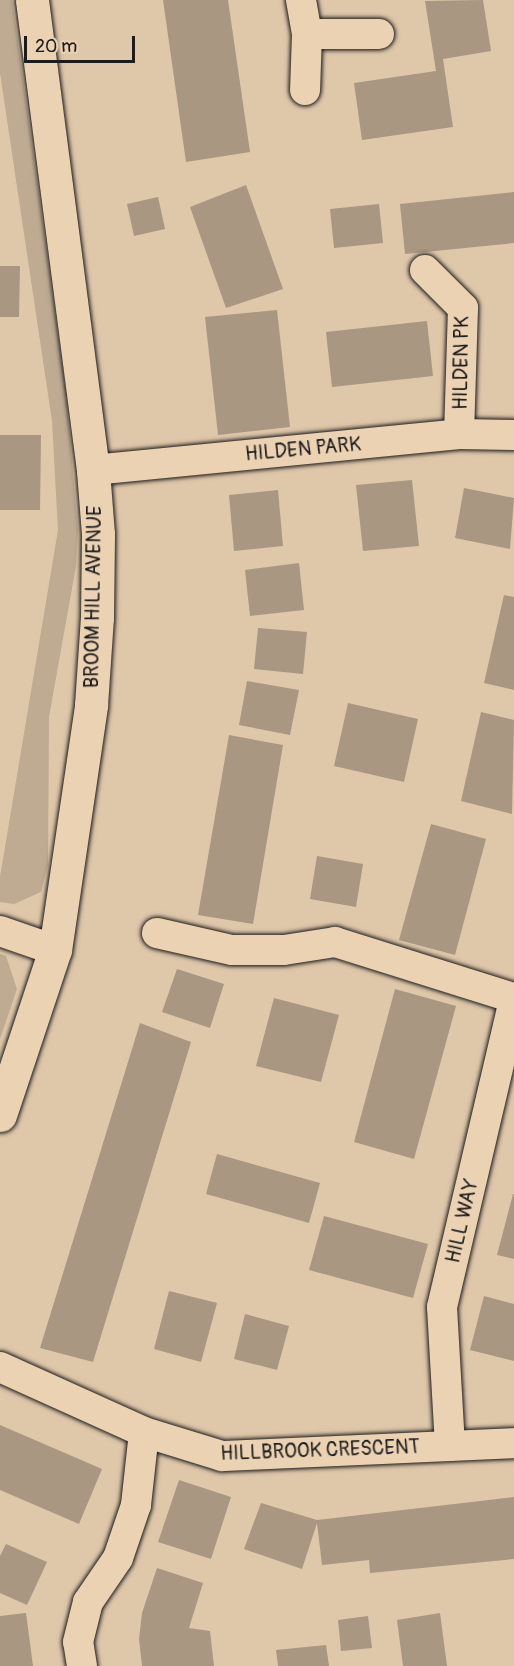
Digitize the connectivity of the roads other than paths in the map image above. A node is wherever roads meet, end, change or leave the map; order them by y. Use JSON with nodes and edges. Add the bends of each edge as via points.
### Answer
{"nodes":[{"id":1,"x":32,"y":0,"type":"edge"},
{"id":2,"x":301,"y":0,"type":"edge"},
{"id":3,"x":307,"y":34,"type":"junction"},
{"id":4,"x":379,"y":34,"type":"dead end"},
{"id":5,"x":305,"y":90,"type":"dead end"},
{"id":6,"x":425,"y":270,"type":"dead end"},
{"id":7,"x":459,"y":434,"type":"junction"},
{"id":8,"x":514,"y":435,"type":"edge"},
{"id":9,"x":93,"y":470,"type":"junction"},
{"id":10,"x":0,"y":931,"type":"edge"},
{"id":11,"x":157,"y":933,"type":"dead end"},
{"id":12,"x":55,"y":950,"type":"junction"},
{"id":13,"x":514,"y":999,"type":"edge"},
{"id":14,"x":0,"y":1114,"type":"edge"},
{"id":15,"x":0,"y":1366,"type":"edge"},
{"id":16,"x":144,"y":1432,"type":"junction"},
{"id":17,"x":514,"y":1443,"type":"edge"},
{"id":18,"x":450,"y":1446,"type":"junction"},
{"id":19,"x":82,"y":1666,"type":"edge"}],
"edges":[{"from":1,"to":9,"type":"street","name":"BROOM HILL AVENUE"},
{"from":2,"to":3,"type":"street"},
{"from":3,"to":4,"type":"street"},
{"from":3,"to":5,"type":"street"},
{"from":6,"to":7,"type":"street","name":"HILDEN PK","via":[[463,308]]},
{"from":7,"to":8,"type":"street","name":"HILDEN PARK"},
{"from":7,"to":9,"type":"street","name":"HILDEN PARK"},
{"from":9,"to":12,"type":"street","name":"BROOM HILL AVENUE","via":[[98,534],[91,705]]},
{"from":10,"to":12,"type":"street"},
{"from":11,"to":13,"type":"street","via":[[232,950],[284,950],[335,942]]},
{"from":12,"to":14,"type":"street","name":"BROOM HILL AVENUE"},
{"from":13,"to":18,"type":"street","name":"HILL WAY","via":[[442,1306]]},
{"from":15,"to":16,"type":"street","name":"HILLBROOK CRESCENT"},
{"from":16,"to":18,"type":"street","name":"HILLBROOK CRESCENT","via":[[222,1456]]},
{"from":16,"to":19,"type":"street","via":[[136,1505],[118,1558],[88,1602],[78,1642]]},
{"from":17,"to":18,"type":"street","name":"HILLBROOK CRESCENT"}]}
